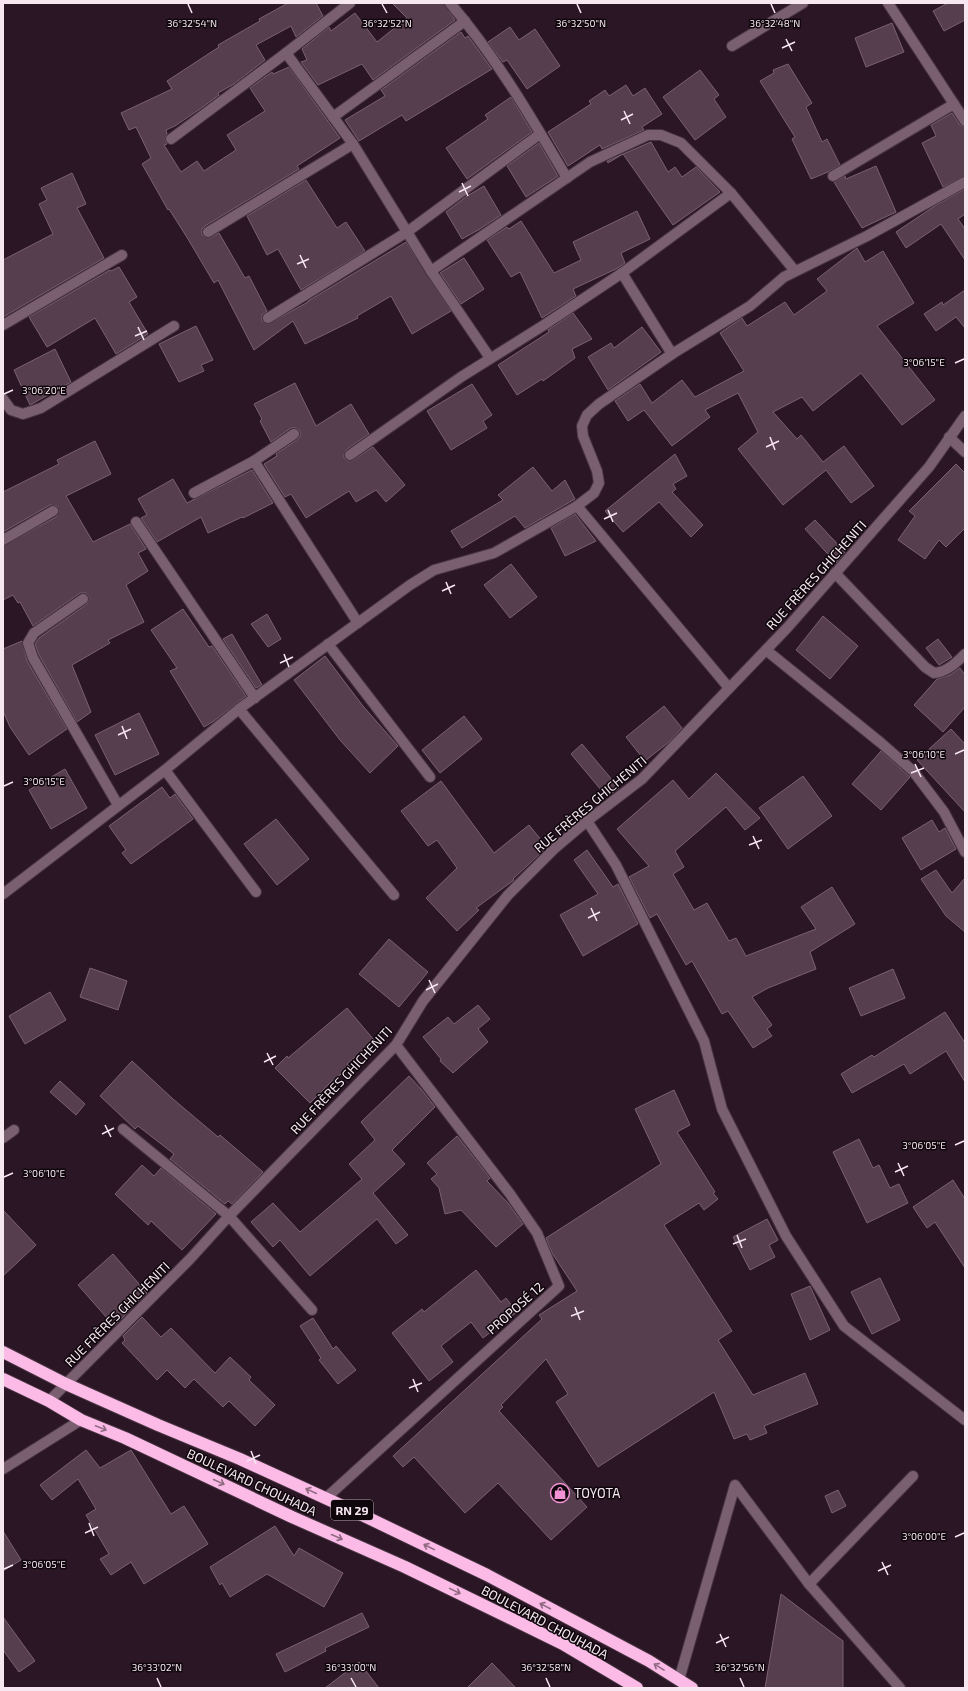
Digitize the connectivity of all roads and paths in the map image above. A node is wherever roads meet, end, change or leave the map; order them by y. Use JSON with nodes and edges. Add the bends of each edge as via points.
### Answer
{"nodes":[{"id":1,"x":350,"y":3,"type":"edge"},
{"id":2,"x":450,"y":3,"type":"edge"},
{"id":3,"x":803,"y":3,"type":"edge"},
{"id":4,"x":888,"y":3,"type":"edge"},
{"id":5,"x":465,"y":21,"type":"junction"},
{"id":6,"x":732,"y":46,"type":"dead end"},
{"id":7,"x":286,"y":54,"type":"junction"},
{"id":8,"x":954,"y":104,"type":"junction"},
{"id":9,"x":333,"y":117,"type":"junction"},
{"id":10,"x":965,"y":121,"type":"edge"},
{"id":11,"x":540,"y":134,"type":"junction"},
{"id":12,"x":171,"y":139,"type":"dead end"},
{"id":13,"x":353,"y":144,"type":"junction"},
{"id":14,"x":833,"y":176,"type":"dead end"},
{"id":15,"x":567,"y":178,"type":"junction"},
{"id":16,"x":965,"y":182,"type":"edge"},
{"id":17,"x":731,"y":193,"type":"junction"},
{"id":18,"x":208,"y":232,"type":"dead end"},
{"id":19,"x":407,"y":232,"type":"junction"},
{"id":20,"x":122,"y":255,"type":"dead end"},
{"id":21,"x":795,"y":271,"type":"junction"},
{"id":22,"x":431,"y":272,"type":"junction"},
{"id":23,"x":622,"y":273,"type":"junction"},
{"id":24,"x":268,"y":318,"type":"dead end"},
{"id":25,"x":3,"y":325,"type":"edge"},
{"id":26,"x":174,"y":326,"type":"dead end"},
{"id":27,"x":672,"y":354,"type":"junction"},
{"id":28,"x":490,"y":358,"type":"junction"},
{"id":29,"x":3,"y":399,"type":"edge"},
{"id":30,"x":965,"y":416,"type":"edge"},
{"id":31,"x":294,"y":434,"type":"dead end"},
{"id":32,"x":949,"y":437,"type":"junction"},
{"id":33,"x":965,"y":452,"type":"edge"},
{"id":34,"x":350,"y":455,"type":"dead end"},
{"id":35,"x":254,"y":461,"type":"junction"},
{"id":36,"x":194,"y":493,"type":"dead end"},
{"id":37,"x":577,"y":506,"type":"junction"},
{"id":38,"x":53,"y":511,"type":"dead end"},
{"id":39,"x":136,"y":522,"type":"dead end"},
{"id":40,"x":3,"y":540,"type":"edge"},
{"id":41,"x":835,"y":573,"type":"junction"},
{"id":42,"x":83,"y":599,"type":"dead end"},
{"id":43,"x":358,"y":623,"type":"junction"},
{"id":44,"x":328,"y":644,"type":"junction"},
{"id":45,"x":766,"y":650,"type":"junction"},
{"id":46,"x":965,"y":654,"type":"edge"},
{"id":47,"x":729,"y":688,"type":"junction"},
{"id":48,"x":255,"y":698,"type":"junction"},
{"id":49,"x":240,"y":709,"type":"junction"},
{"id":50,"x":165,"y":770,"type":"junction"},
{"id":51,"x":430,"y":777,"type":"dead end"},
{"id":52,"x":118,"y":805,"type":"junction"},
{"id":53,"x":587,"y":820,"type":"junction"},
{"id":54,"x":965,"y":852,"type":"edge"},
{"id":55,"x":256,"y":892,"type":"dead end"},
{"id":56,"x":3,"y":894,"type":"edge"},
{"id":57,"x":394,"y":895,"type":"dead end"},
{"id":58,"x":396,"y":1045,"type":"junction"},
{"id":59,"x":123,"y":1129,"type":"dead end"},
{"id":60,"x":14,"y":1130,"type":"dead end"},
{"id":61,"x":3,"y":1138,"type":"edge"},
{"id":62,"x":229,"y":1216,"type":"junction"},
{"id":63,"x":312,"y":1310,"type":"dead end"},
{"id":64,"x":3,"y":1352,"type":"edge"},
{"id":65,"x":3,"y":1379,"type":"edge"},
{"id":66,"x":66,"y":1384,"type":"junction"},
{"id":67,"x":49,"y":1401,"type":"junction"},
{"id":68,"x":81,"y":1420,"type":"junction"},
{"id":69,"x":965,"y":1420,"type":"edge"},
{"id":70,"x":3,"y":1469,"type":"edge"},
{"id":71,"x":913,"y":1476,"type":"dead end"},
{"id":72,"x":326,"y":1498,"type":"junction"},
{"id":73,"x":809,"y":1584,"type":"junction"},
{"id":74,"x":679,"y":1680,"type":"junction"},
{"id":75,"x":638,"y":1688,"type":"edge"},
{"id":76,"x":692,"y":1688,"type":"edge"},
{"id":77,"x":900,"y":1688,"type":"edge"}],
"edges":[{"from":1,"to":7,"type":"street"},
{"from":2,"to":5,"type":"street"},
{"from":3,"to":6,"type":"street"},
{"from":4,"to":8,"type":"street"},
{"from":5,"to":9,"type":"street"},
{"from":5,"to":11,"type":"street","via":[[505,76]]},
{"from":7,"to":9,"type":"street"},
{"from":7,"to":12,"type":"street"},
{"from":8,"to":10,"type":"street"},
{"from":8,"to":14,"type":"street"},
{"from":9,"to":13,"type":"street"},
{"from":11,"to":15,"type":"street"},
{"from":11,"to":19,"type":"street"},
{"from":13,"to":18,"type":"street"},
{"from":13,"to":19,"type":"street"},
{"from":15,"to":17,"type":"street","via":[[590,162],[628,143],[648,135],[661,135],[681,143]]},
{"from":15,"to":22,"type":"street"},
{"from":16,"to":21,"type":"street","via":[[867,236]]},
{"from":17,"to":21,"type":"street"},
{"from":17,"to":23,"type":"street"},
{"from":19,"to":22,"type":"street"},
{"from":19,"to":24,"type":"street"},
{"from":20,"to":25,"type":"street"},
{"from":21,"to":27,"type":"street","via":[[784,277],[750,306]]},
{"from":22,"to":28,"type":"street"},
{"from":23,"to":27,"type":"street"},
{"from":23,"to":28,"type":"street"},
{"from":26,"to":29,"type":"street","via":[[41,408],[23,414],[11,410]]},
{"from":27,"to":37,"type":"street","via":[[587,415],[582,426],[583,436],[599,483],[594,493]]},
{"from":28,"to":34,"type":"street"},
{"from":30,"to":32,"type":"street","name":"RUE FRÈRES GHICHENITI"},
{"from":31,"to":35,"type":"street"},
{"from":32,"to":33,"type":"street"},
{"from":32,"to":41,"type":"street","name":"RUE FRÈRES GHICHENITI","via":[[929,467]]},
{"from":35,"to":36,"type":"street"},
{"from":35,"to":43,"type":"street"},
{"from":37,"to":43,"type":"street","via":[[494,553],[434,570]]},
{"from":37,"to":47,"type":"street"},
{"from":38,"to":40,"type":"street"},
{"from":39,"to":48,"type":"street"},
{"from":41,"to":45,"type":"street","name":"RUE FRÈRES GHICHENITI"},
{"from":41,"to":46,"type":"street","via":[[925,667],[934,673],[942,673]]},
{"from":42,"to":52,"type":"street","via":[[34,633],[28,643],[33,658]]},
{"from":43,"to":44,"type":"street"},
{"from":44,"to":48,"type":"street"},
{"from":44,"to":51,"type":"street"},
{"from":45,"to":47,"type":"street","name":"RUE FRÈRES GHICHENITI"},
{"from":45,"to":54,"type":"street","via":[[913,771],[944,812]]},
{"from":47,"to":53,"type":"street","name":"RUE FRÈRES GHICHENITI","via":[[642,779]]},
{"from":48,"to":49,"type":"street"},
{"from":49,"to":50,"type":"street"},
{"from":49,"to":57,"type":"street"},
{"from":50,"to":52,"type":"street"},
{"from":50,"to":55,"type":"street"},
{"from":52,"to":56,"type":"street"},
{"from":53,"to":58,"type":"street","name":"RUE FRÈRES GHICHENITI","via":[[554,848],[508,895],[423,1001]]},
{"from":53,"to":69,"type":"street","via":[[616,866],[704,1041],[722,1109],[786,1236],[844,1326]]},
{"from":58,"to":62,"type":"street","name":"RUE FRÈRES GHICHENITI"},
{"from":58,"to":72,"type":"street","name":"PROPOSÉ 12","via":[[537,1233],[559,1286]]},
{"from":59,"to":62,"type":"street"},
{"from":60,"to":61,"type":"street"},
{"from":62,"to":63,"type":"street"},
{"from":62,"to":66,"type":"street","name":"RUE FRÈRES GHICHENITI"},
{"from":64,"to":66,"type":"highway","number":"RN 29"},
{"from":65,"to":67,"type":"highway","name":"BOULEVARD CHOUHADA","number":"RN 29"},
{"from":66,"to":67,"type":"street","name":"RUE FRÈRES GHICHENITI"},
{"from":72,"to":66,"type":"highway","number":"RN 29","one_way":true},
{"from":67,"to":68,"type":"highway","name":"BOULEVARD CHOUHADA","number":"RN 29"},
{"from":68,"to":70,"type":"street"},
{"from":68,"to":75,"type":"highway","name":"BOULEVARD CHOUHADA","number":"RN 29","one_way":true,"via":[[405,1567],[563,1644]]},
{"from":71,"to":73,"type":"street"},
{"from":74,"to":72,"type":"highway","number":"RN 29","one_way":true,"via":[[487,1576]]},
{"from":73,"to":74,"type":"street","via":[[735,1486]]},
{"from":73,"to":77,"type":"street"},
{"from":74,"to":76,"type":"highway","number":"RN 29"}]}
